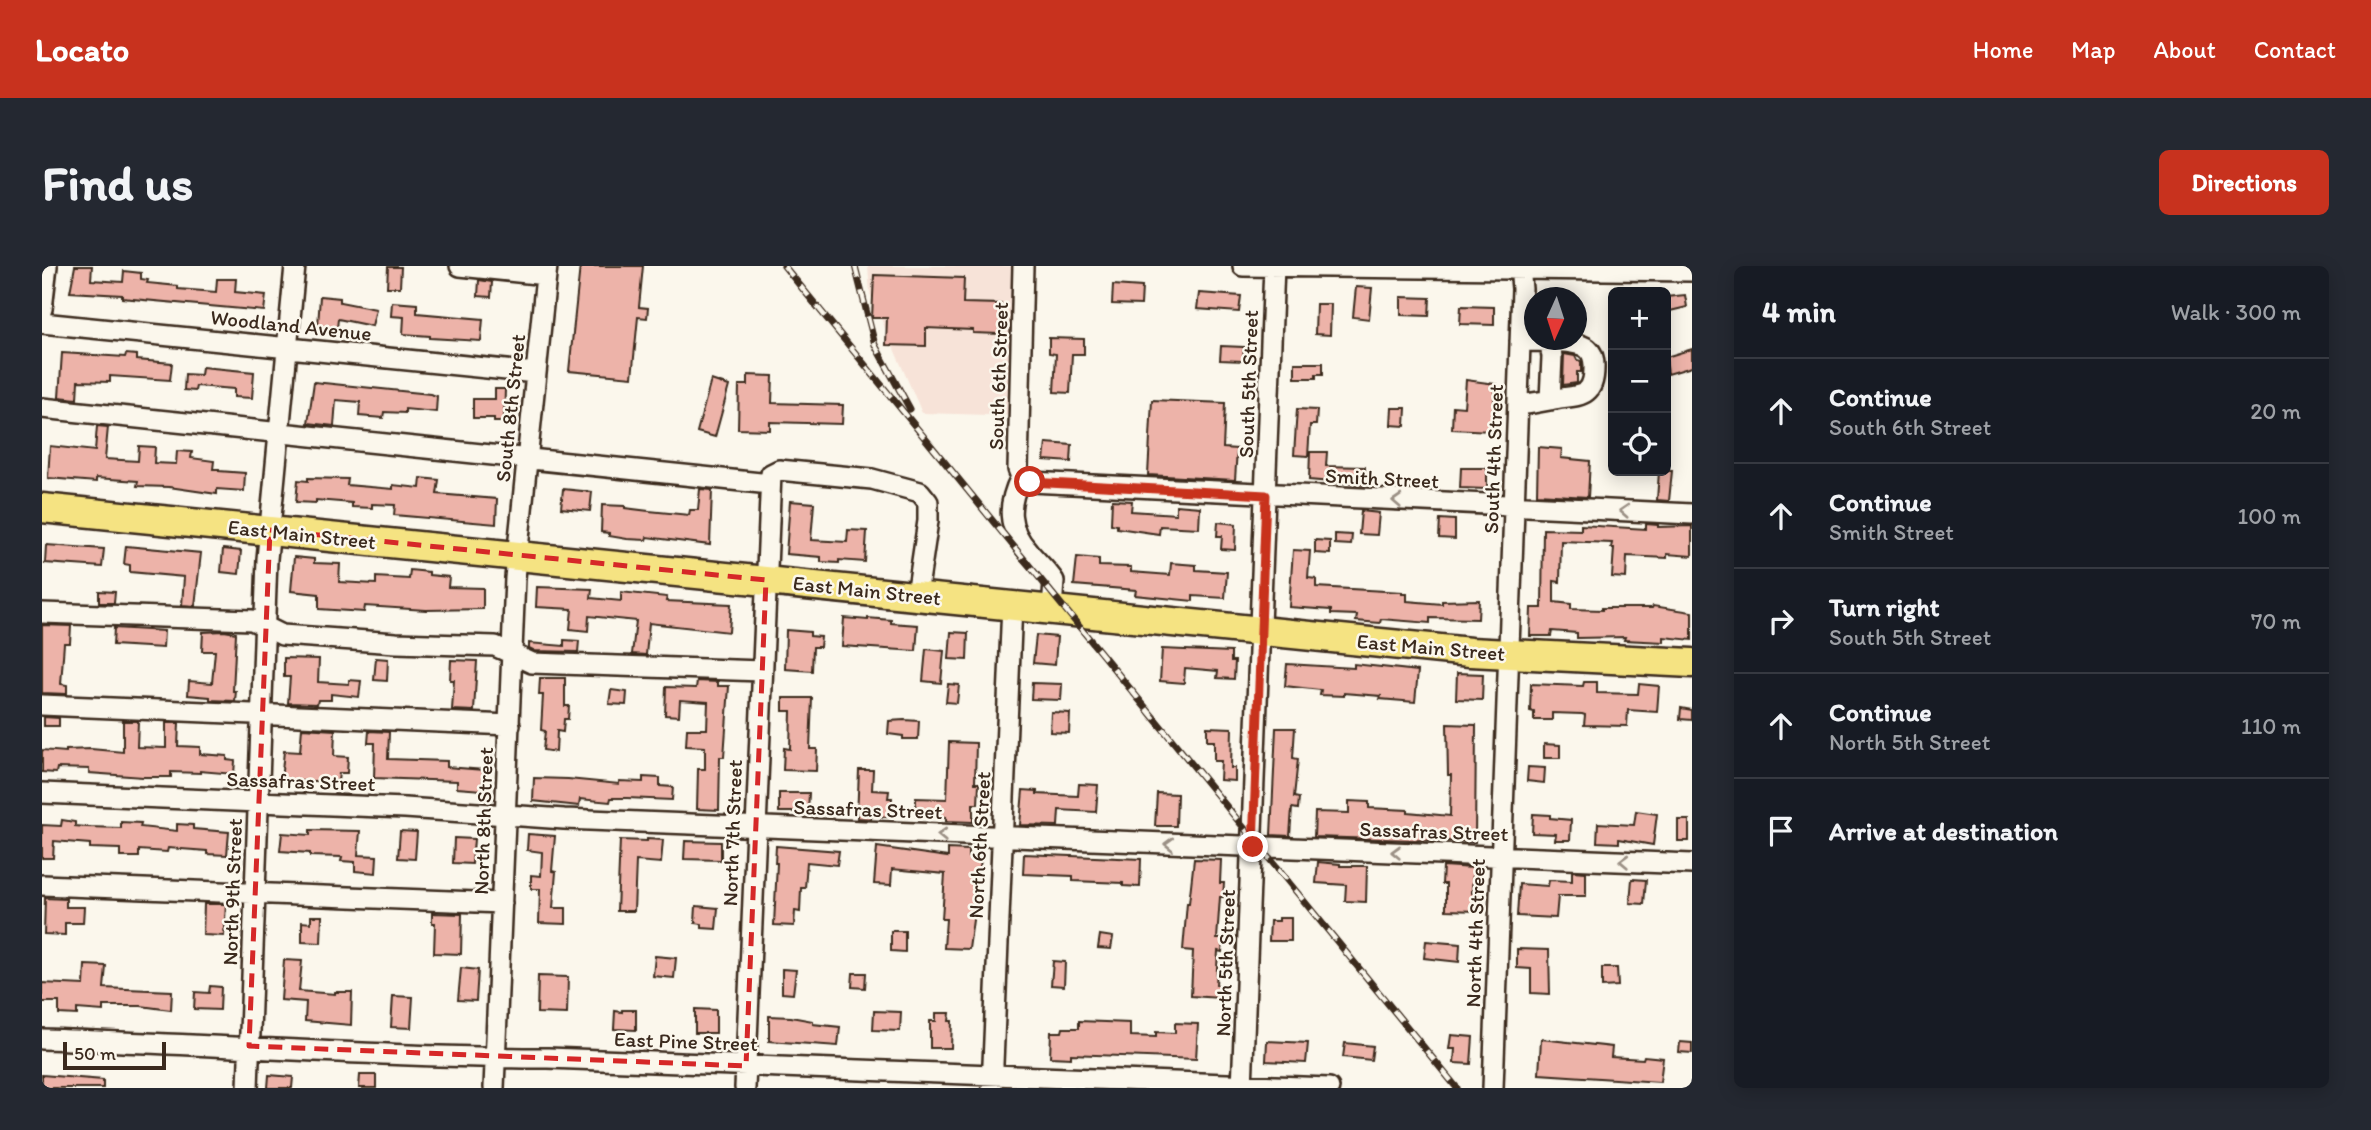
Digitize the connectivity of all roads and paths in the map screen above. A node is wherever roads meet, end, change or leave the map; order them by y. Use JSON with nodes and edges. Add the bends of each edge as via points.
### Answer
{"nodes":[{"id":1,"x":47,"y":266,"type":"edge"},
{"id":2,"x":295,"y":266,"type":"edge"},
{"id":3,"x":460,"y":266,"type":"edge"},
{"id":4,"x":1023,"y":266,"type":"edge"},
{"id":5,"x":1243,"y":266,"type":"edge"},
{"id":6,"x":1274,"y":266,"type":"edge"},
{"id":7,"x":1396,"y":267,"type":"edge"},
{"id":8,"x":1521,"y":268,"type":"edge"},
{"id":9,"x":1611,"y":268,"type":"edge"},
{"id":10,"x":546,"y":271,"type":"edge"},
{"id":11,"x":1692,"y":271,"type":"edge"},
{"id":12,"x":42,"y":309,"type":"edge"},
{"id":13,"x":42,"y":323,"type":"edge"},
{"id":14,"x":1520,"y":341,"type":"junction"},
{"id":15,"x":1524,"y":341,"type":"edge"},
{"id":16,"x":287,"y":348,"type":"junction"},
{"id":17,"x":1587,"y":348,"type":"edge"},
{"id":18,"x":1551,"y":350,"type":"edge"},
{"id":19,"x":536,"y":373,"type":"junction"},
{"id":20,"x":1550,"y":399,"type":"junction"},
{"id":21,"x":1518,"y":405,"type":"junction"},
{"id":22,"x":42,"y":408,"type":"edge"},
{"id":23,"x":279,"y":433,"type":"junction"},
{"id":24,"x":527,"y":458,"type":"junction"},
{"id":25,"x":1021,"y":477,"type":"junction"},
{"id":26,"x":770,"y":484,"type":"junction"},
{"id":27,"x":1070,"y":486,"type":"joint"},
{"id":28,"x":1266,"y":495,"type":"junction"},
{"id":29,"x":1514,"y":506,"type":"junction"},
{"id":30,"x":42,"y":508,"type":"edge"},
{"id":31,"x":1692,"y":514,"type":"edge"},
{"id":32,"x":270,"y":530,"type":"junction"},
{"id":33,"x":517,"y":555,"type":"junction"},
{"id":34,"x":766,"y":580,"type":"junction"},
{"id":35,"x":917,"y":595,"type":"junction"},
{"id":36,"x":1013,"y":604,"type":"junction"},
{"id":37,"x":1052,"y":609,"type":"junction"},
{"id":38,"x":42,"y":613,"type":"edge"},
{"id":39,"x":264,"y":626,"type":"junction"},
{"id":40,"x":1261,"y":631,"type":"junction"},
{"id":41,"x":512,"y":654,"type":"junction"},
{"id":42,"x":1508,"y":654,"type":"junction"},
{"id":43,"x":1692,"y":663,"type":"edge"},
{"id":44,"x":762,"y":671,"type":"junction"},
{"id":45,"x":42,"y":705,"type":"edge"},
{"id":46,"x":261,"y":715,"type":"junction"},
{"id":47,"x":510,"y":725,"type":"junction"},
{"id":48,"x":42,"y":793,"type":"edge"},
{"id":49,"x":258,"y":802,"type":"junction"},
{"id":50,"x":506,"y":815,"type":"junction"},
{"id":51,"x":755,"y":827,"type":"junction"},
{"id":52,"x":1002,"y":837,"type":"junction"},
{"id":53,"x":1253,"y":847,"type":"junction"},
{"id":54,"x":1501,"y":856,"type":"junction"},
{"id":55,"x":1692,"y":864,"type":"edge"},
{"id":56,"x":42,"y":885,"type":"edge"},
{"id":57,"x":255,"y":893,"type":"junction"},
{"id":58,"x":502,"y":903,"type":"junction"},
{"id":59,"x":42,"y":1039,"type":"edge"},
{"id":60,"x":249,"y":1046,"type":"junction"},
{"id":61,"x":496,"y":1058,"type":"junction"},
{"id":62,"x":746,"y":1066,"type":"junction"},
{"id":63,"x":992,"y":1082,"type":"edge"},
{"id":64,"x":1242,"y":1086,"type":"edge"},
{"id":65,"x":248,"y":1088,"type":"edge"},
{"id":66,"x":495,"y":1088,"type":"edge"},
{"id":67,"x":745,"y":1088,"type":"edge"},
{"id":68,"x":1329,"y":1088,"type":"edge"},
{"id":69,"x":1493,"y":1088,"type":"edge"}],
"edges":[{"from":1,"to":12,"type":"street"},
{"from":2,"to":16,"type":"street","name":"North 9th Street"},
{"from":3,"to":10,"type":"street"},
{"from":4,"to":25,"type":"street","name":"South 6th Street"},
{"from":5,"to":6,"type":"street"},
{"from":6,"to":7,"type":"street"},
{"from":6,"to":28,"type":"street","name":"South 5th Street"},
{"from":7,"to":8,"type":"street"},
{"from":8,"to":9,"type":"street"},
{"from":8,"to":14,"type":"street","name":"South 4th Street"},
{"from":9,"to":11,"type":"street"},
{"from":10,"to":19,"type":"street","name":"South 8th Street"},
{"from":13,"to":16,"type":"street","name":"Woodland Avenue"},
{"from":14,"to":15,"type":"street"},
{"from":14,"to":21,"type":"street","name":"South 4th Street"},
{"from":16,"to":19,"type":"street","name":"Woodland Avenue"},
{"from":16,"to":23,"type":"street","name":"North 9th Street"},
{"from":17,"to":20,"type":"street","via":[[1594,363],[1588,390],[1573,398]]},
{"from":18,"to":20,"type":"street"},
{"from":19,"to":24,"type":"street","name":"South 8th Street"},
{"from":20,"to":21,"type":"street"},
{"from":21,"to":29,"type":"street","name":"South 4th Street"},
{"from":22,"to":23,"type":"street"},
{"from":23,"to":24,"type":"street"},
{"from":23,"to":32,"type":"street","name":"North 9th Street"},
{"from":24,"to":26,"type":"street"},
{"from":24,"to":33,"type":"street","name":"South 8th Street"},
{"from":25,"to":27,"type":"street","name":"South 6th Street"},
{"from":25,"to":37,"type":"street","via":[[1010,506],[1012,521],[1026,550],[1054,581]]},
{"from":26,"to":34,"type":"street","name":"North 7th Street"},
{"from":26,"to":35,"type":"street","via":[[771,474],[779,470],[872,479],[920,492],[928,502],[928,521]]},
{"from":27,"to":28,"type":"street","name":"Smith Street"},
{"from":29,"to":28,"type":"street","name":"Smith Street","one_way":true},
{"from":28,"to":40,"type":"street","name":"South 5th Street"},
{"from":31,"to":29,"type":"street","name":"Smith Street","one_way":true},
{"from":29,"to":42,"type":"street","name":"South 4th Street"},
{"from":30,"to":32,"type":"highway","name":"East Main Street"},
{"from":32,"to":33,"type":"highway","name":"East Main Street"},
{"from":32,"to":39,"type":"street","name":"North 9th Street"},
{"from":33,"to":34,"type":"highway","name":"East Main Street"},
{"from":33,"to":41,"type":"street","name":"North 8th Street"},
{"from":34,"to":35,"type":"highway","name":"East Main Street"},
{"from":34,"to":44,"type":"street","name":"North 7th Street"},
{"from":35,"to":36,"type":"highway","name":"East Main Street"},
{"from":36,"to":37,"type":"highway","name":"East Main Street"},
{"from":36,"to":52,"type":"street","name":"North 6th Street"},
{"from":37,"to":40,"type":"highway","name":"East Main Street"},
{"from":38,"to":39,"type":"street","via":[[252,620]]},
{"from":39,"to":41,"type":"street","via":[[282,635],[495,646]]},
{"from":39,"to":46,"type":"street","name":"North 9th Street"},
{"from":40,"to":42,"type":"highway","name":"East Main Street"},
{"from":40,"to":53,"type":"street","name":"North 5th Street"},
{"from":41,"to":44,"type":"street","via":[[532,663]]},
{"from":41,"to":47,"type":"street","name":"North 8th Street"},
{"from":42,"to":43,"type":"highway","name":"East Main Street"},
{"from":42,"to":54,"type":"street","name":"North 4th Street"},
{"from":44,"to":51,"type":"street","name":"North 7th Street"},
{"from":45,"to":46,"type":"street"},
{"from":46,"to":47,"type":"street"},
{"from":46,"to":49,"type":"street","name":"North 9th Street"},
{"from":47,"to":50,"type":"street","name":"North 8th Street"},
{"from":48,"to":49,"type":"street","name":"Sassafras Street"},
{"from":49,"to":50,"type":"street","name":"Sassafras Street"},
{"from":49,"to":57,"type":"street","name":"North 9th Street"},
{"from":50,"to":51,"type":"street","name":"Sassafras Street"},
{"from":50,"to":58,"type":"street","name":"North 8th Street"},
{"from":52,"to":51,"type":"street","name":"Sassafras Street","one_way":true},
{"from":51,"to":62,"type":"street","name":"North 7th Street"},
{"from":53,"to":52,"type":"street","name":"Sassafras Street","one_way":true},
{"from":52,"to":63,"type":"street","name":"North 6th Street"},
{"from":54,"to":53,"type":"street","name":"Sassafras Street","one_way":true},
{"from":53,"to":64,"type":"street","name":"North 5th Street"},
{"from":55,"to":54,"type":"street","name":"Sassafras Street","one_way":true},
{"from":54,"to":69,"type":"street","name":"North 4th Street"},
{"from":56,"to":57,"type":"street"},
{"from":57,"to":58,"type":"street"},
{"from":57,"to":60,"type":"street","name":"North 9th Street"},
{"from":58,"to":61,"type":"street","name":"North 8th Street"},
{"from":59,"to":60,"type":"street","name":"East Pine Street"},
{"from":60,"to":61,"type":"street","name":"East Pine Street"},
{"from":60,"to":65,"type":"street","name":"North 9th Street"},
{"from":61,"to":62,"type":"street","name":"East Pine Street"},
{"from":61,"to":66,"type":"street","name":"North 8th Street"},
{"from":62,"to":63,"type":"street","name":"East Pine Street"},
{"from":62,"to":67,"type":"street","name":"North 7th Street"},
{"from":63,"to":64,"type":"street","name":"East Pine Street"},
{"from":64,"to":68,"type":"street","name":"East Pine Street"}]}
